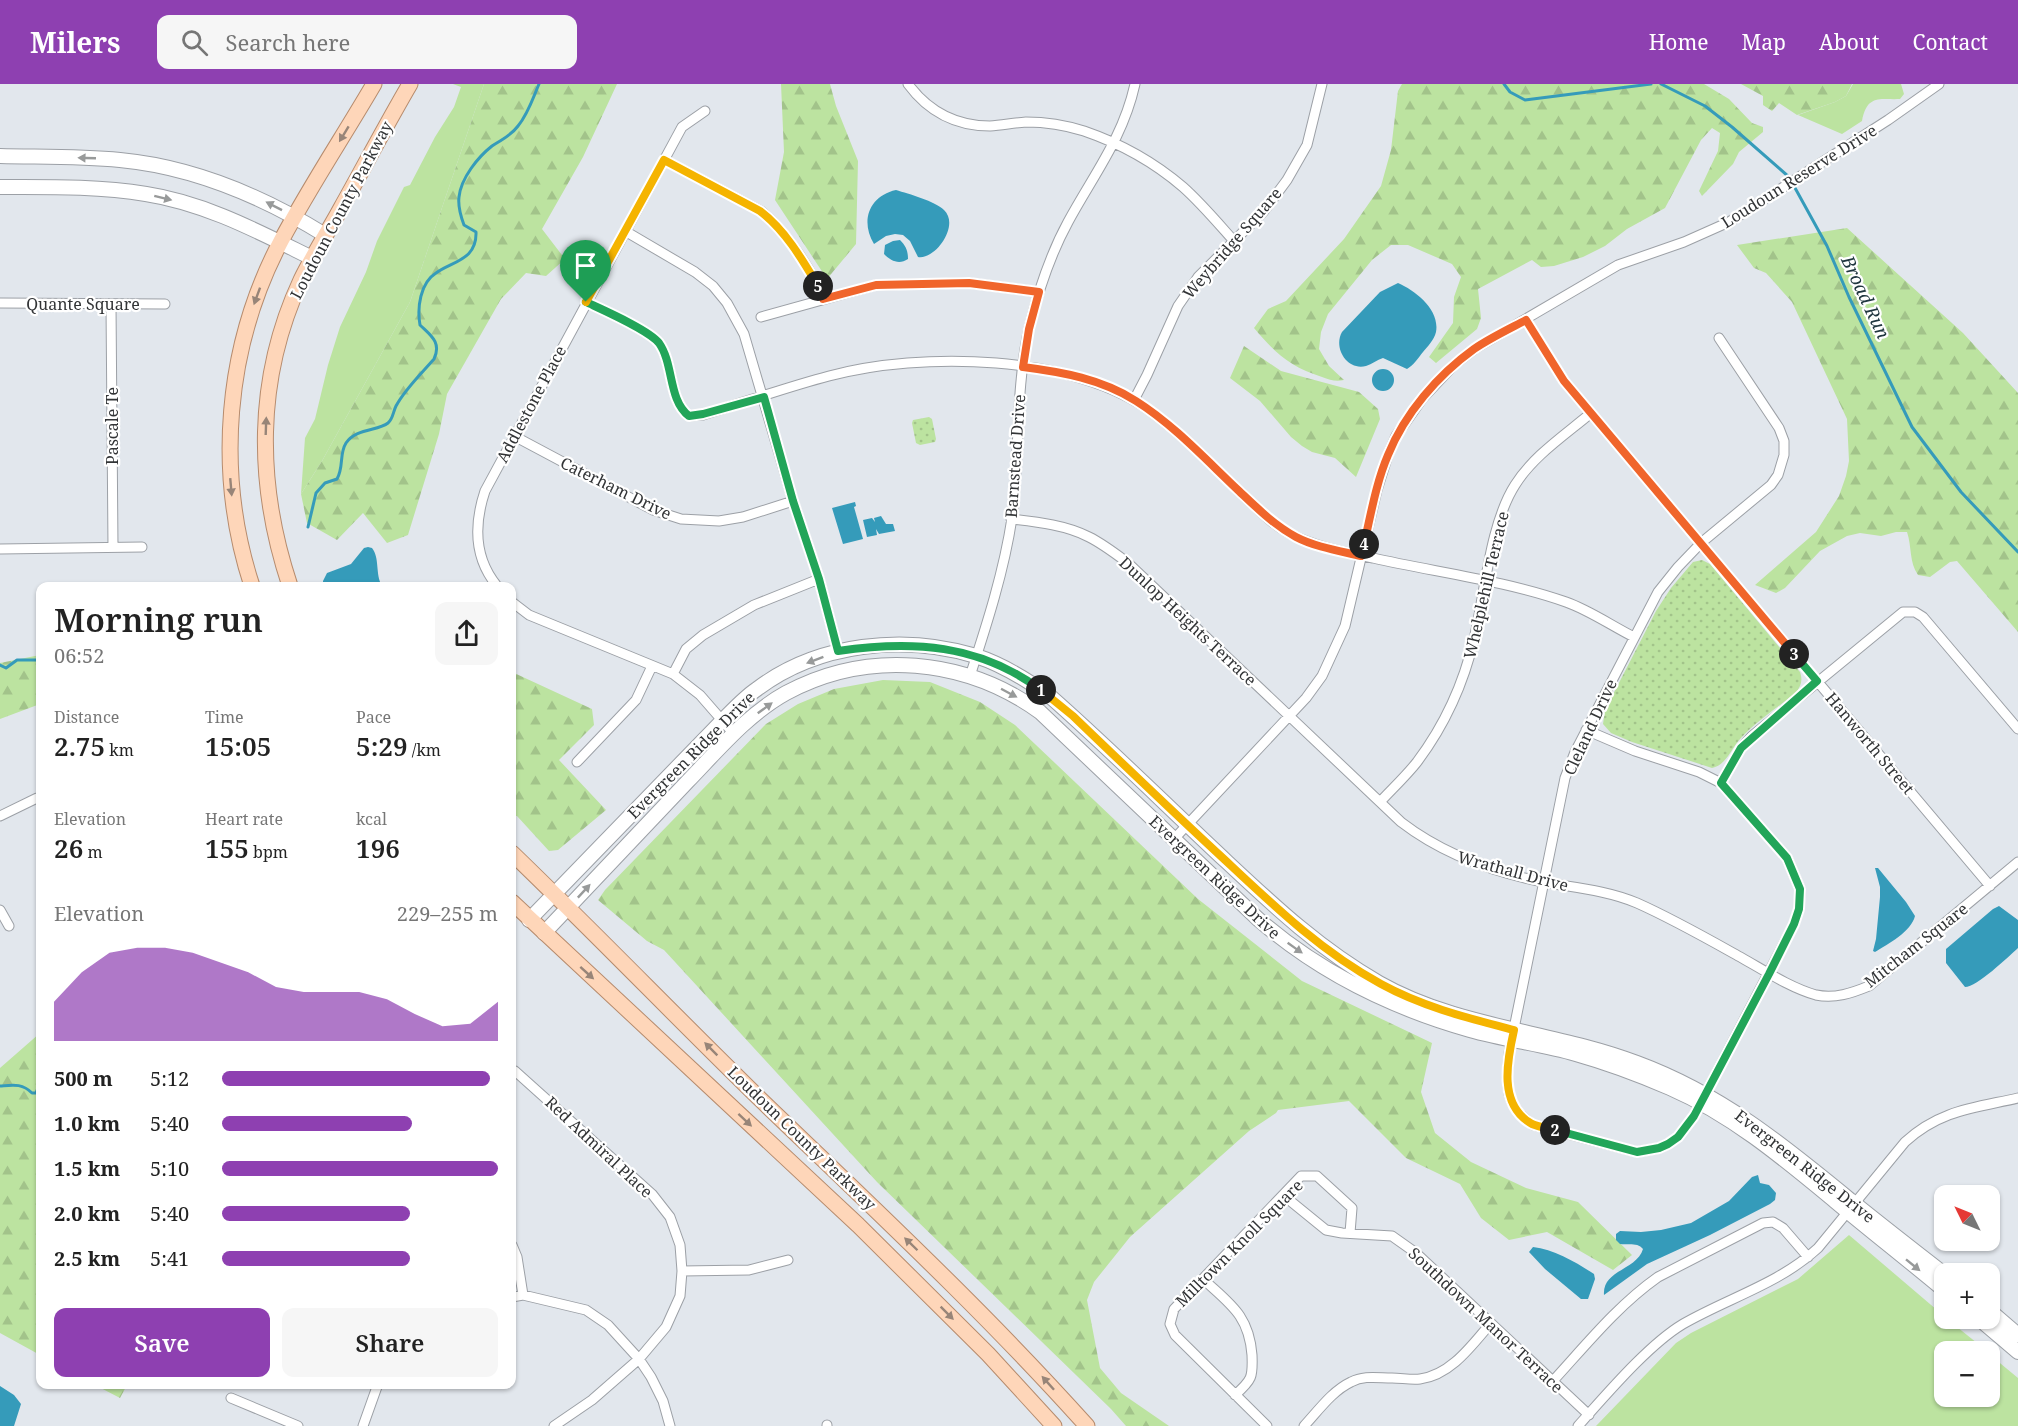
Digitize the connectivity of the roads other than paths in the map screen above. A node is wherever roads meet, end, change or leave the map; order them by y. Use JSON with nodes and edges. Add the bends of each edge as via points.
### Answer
{"nodes":[{"id":1,"x":374,"y":84,"type":"edge"},
{"id":2,"x":410,"y":84,"type":"edge"},
{"id":3,"x":908,"y":84,"type":"edge"},
{"id":4,"x":1135,"y":84,"type":"edge"},
{"id":5,"x":1322,"y":84,"type":"edge"},
{"id":6,"x":1939,"y":84,"type":"edge"},
{"id":7,"x":705,"y":111,"type":"dead end"},
{"id":8,"x":1114,"y":144,"type":"junction"},
{"id":9,"x":0,"y":156,"type":"edge"},
{"id":10,"x":664,"y":160,"type":"junction"},
{"id":11,"x":0,"y":187,"type":"edge"},
{"id":12,"x":295,"y":216,"type":"junction"},
{"id":13,"x":625,"y":231,"type":"junction"},
{"id":14,"x":325,"y":235,"type":"junction"},
{"id":15,"x":1233,"y":240,"type":"junction"},
{"id":16,"x":280,"y":242,"type":"junction"},
{"id":17,"x":312,"y":258,"type":"junction"},
{"id":18,"x":1039,"y":292,"type":"junction"},
{"id":19,"x":823,"y":299,"type":"junction"},
{"id":20,"x":586,"y":302,"type":"junction"},
{"id":21,"x":0,"y":303,"type":"edge"},
{"id":22,"x":165,"y":304,"type":"dead end"},
{"id":23,"x":111,"y":305,"type":"junction"},
{"id":24,"x":761,"y":317,"type":"dead end"},
{"id":25,"x":1526,"y":320,"type":"junction"},
{"id":26,"x":1719,"y":338,"type":"dead end"},
{"id":27,"x":1023,"y":367,"type":"junction"},
{"id":28,"x":764,"y":397,"type":"junction"},
{"id":29,"x":1134,"y":399,"type":"junction"},
{"id":30,"x":1591,"y":413,"type":"junction"},
{"id":31,"x":514,"y":436,"type":"junction"},
{"id":32,"x":793,"y":501,"type":"junction"},
{"id":33,"x":1011,"y":519,"type":"junction"},
{"id":34,"x":1701,"y":543,"type":"junction"},
{"id":35,"x":113,"y":547,"type":"junction"},
{"id":36,"x":142,"y":547,"type":"dead end"},
{"id":37,"x":0,"y":549,"type":"edge"},
{"id":38,"x":1361,"y":556,"type":"junction"},
{"id":39,"x":819,"y":579,"type":"junction"},
{"id":40,"x":251,"y":582,"type":"edge"},
{"id":41,"x":289,"y":582,"type":"edge"},
{"id":42,"x":495,"y":582,"type":"edge"},
{"id":43,"x":1486,"y":582,"type":"junction"},
{"id":44,"x":516,"y":605,"type":"edge"},
{"id":45,"x":1634,"y":637,"type":"junction"},
{"id":46,"x":838,"y":651,"type":"junction"},
{"id":47,"x":976,"y":657,"type":"junction"},
{"id":48,"x":652,"y":666,"type":"junction"},
{"id":49,"x":673,"y":674,"type":"junction"},
{"id":50,"x":970,"y":676,"type":"junction"},
{"id":51,"x":1817,"y":681,"type":"junction"},
{"id":52,"x":1289,"y":716,"type":"junction"},
{"id":53,"x":723,"y":720,"type":"junction"},
{"id":54,"x":2018,"y":729,"type":"edge"},
{"id":55,"x":1586,"y":730,"type":"junction"},
{"id":56,"x":734,"y":734,"type":"junction"},
{"id":57,"x":577,"y":762,"type":"dead end"},
{"id":58,"x":1721,"y":783,"type":"junction"},
{"id":59,"x":36,"y":798,"type":"edge"},
{"id":60,"x":1380,"y":802,"type":"junction"},
{"id":61,"x":0,"y":816,"type":"edge"},
{"id":62,"x":1187,"y":825,"type":"junction"},
{"id":63,"x":1174,"y":838,"type":"junction"},
{"id":64,"x":516,"y":857,"type":"edge"},
{"id":65,"x":2018,"y":862,"type":"edge"},
{"id":66,"x":1544,"y":882,"type":"junction"},
{"id":67,"x":1990,"y":886,"type":"junction"},
{"id":68,"x":554,"y":894,"type":"junction"},
{"id":69,"x":516,"y":906,"type":"edge"},
{"id":70,"x":569,"y":908,"type":"junction"},
{"id":71,"x":0,"y":910,"type":"edge"},
{"id":72,"x":530,"y":920,"type":"junction"},
{"id":73,"x":9,"y":926,"type":"dead end"},
{"id":74,"x":544,"y":933,"type":"junction"},
{"id":75,"x":1769,"y":974,"type":"junction"},
{"id":76,"x":1513,"y":1036,"type":"junction"},
{"id":77,"x":516,"y":1072,"type":"edge"},
{"id":78,"x":2018,"y":1098,"type":"edge"},
{"id":79,"x":1703,"y":1099,"type":"junction"},
{"id":80,"x":1283,"y":1195,"type":"junction"},
{"id":81,"x":1851,"y":1207,"type":"junction"},
{"id":82,"x":1350,"y":1233,"type":"junction"},
{"id":83,"x":516,"y":1255,"type":"edge"},
{"id":84,"x":1808,"y":1257,"type":"junction"},
{"id":85,"x":788,"y":1260,"type":"dead end"},
{"id":86,"x":1934,"y":1267,"type":"edge"},
{"id":87,"x":682,"y":1271,"type":"junction"},
{"id":88,"x":1203,"y":1279,"type":"junction"},
{"id":89,"x":1934,"y":1281,"type":"edge"},
{"id":90,"x":523,"y":1296,"type":"junction"},
{"id":91,"x":516,"y":1297,"type":"edge"},
{"id":92,"x":2000,"y":1319,"type":"edge"},
{"id":93,"x":1491,"y":1323,"type":"junction"},
{"id":94,"x":1991,"y":1329,"type":"edge"},
{"id":95,"x":2018,"y":1335,"type":"edge"},
{"id":96,"x":2018,"y":1352,"type":"edge"},
{"id":97,"x":639,"y":1359,"type":"junction"},
{"id":98,"x":1552,"y":1382,"type":"junction"},
{"id":99,"x":376,"y":1389,"type":"edge"},
{"id":100,"x":1235,"y":1395,"type":"junction"},
{"id":101,"x":231,"y":1398,"type":"dead end"},
{"id":102,"x":1589,"y":1414,"type":"junction"},
{"id":103,"x":297,"y":1426,"type":"edge"},
{"id":104,"x":363,"y":1426,"type":"edge"},
{"id":105,"x":554,"y":1426,"type":"edge"},
{"id":106,"x":670,"y":1426,"type":"edge"},
{"id":107,"x":1054,"y":1426,"type":"edge"},
{"id":108,"x":1087,"y":1426,"type":"edge"},
{"id":109,"x":1267,"y":1426,"type":"edge"},
{"id":110,"x":1304,"y":1426,"type":"edge"},
{"id":111,"x":1578,"y":1426,"type":"edge"}],
"edges":[{"from":1,"to":12,"type":"main road","name":"Loudoun County Parkway","one_way":true},
{"from":2,"to":14,"type":"main road","name":"Loudoun County Parkway"},
{"from":3,"to":8,"type":"street","via":[[928,106],[958,122],[992,126],[1051,123]]},
{"from":4,"to":8,"type":"street","name":"Barnstead Drive"},
{"from":5,"to":15,"type":"street","name":"Weybridge Square","via":[[1307,145],[1264,211]]},
{"from":6,"to":25,"type":"street","name":"Loudoun Reserve Drive","via":[[1729,222],[1618,266]]},
{"from":7,"to":10,"type":"street","name":"Addlestone Place","via":[[682,127]]},
{"from":8,"to":15,"type":"street","via":[[1171,177]]},
{"from":8,"to":18,"type":"street","name":"Barnstead Drive","via":[[1068,223]]},
{"from":12,"to":9,"type":"street","one_way":true,"via":[[237,189],[171,168],[120,160]]},
{"from":10,"to":13,"type":"street","name":"Addlestone Place"},
{"from":10,"to":19,"type":"street","via":[[770,218],[807,268]]},
{"from":11,"to":16,"type":"street","one_way":true,"via":[[148,194],[214,212]]},
{"from":12,"to":14,"type":"street"},
{"from":12,"to":16,"type":"main road","name":"Loudoun County Parkway"},
{"from":13,"to":20,"type":"street","name":"Addlestone Place"},
{"from":13,"to":28,"type":"street","via":[[713,286],[744,334]]},
{"from":14,"to":17,"type":"main road","name":"Loudoun County Parkway"},
{"from":15,"to":29,"type":"street","name":"Weybridge Square","via":[[1198,277],[1178,306]]},
{"from":16,"to":17,"type":"street"},
{"from":16,"to":40,"type":"main road","name":"Loudoun County Parkway","one_way":true,"via":[[257,294],[242,344],[230,423],[234,512]]},
{"from":41,"to":17,"type":"main road","name":"Loudoun County Parkway","one_way":true,"via":[[269,507],[265,456],[267,400],[285,320]]},
{"from":18,"to":19,"type":"street","via":[[969,283],[876,285]]},
{"from":18,"to":27,"type":"street","name":"Barnstead Drive"},
{"from":19,"to":24,"type":"street"},
{"from":20,"to":28,"type":"street","via":[[654,338],[664,352],[681,407],[689,416]]},
{"from":20,"to":31,"type":"street","name":"Addlestone Place"},
{"from":21,"to":23,"type":"street","name":"Quante Square"},
{"from":22,"to":23,"type":"street","name":"Quante Square"},
{"from":23,"to":35,"type":"street","name":"Pascale Te"},
{"from":25,"to":30,"type":"street","name":"Hanworth Street","via":[[1564,381]]},
{"from":25,"to":38,"type":"street","name":"Loudoun Reserve Drive","via":[[1461,359],[1422,399],[1396,436],[1377,490]]},
{"from":26,"to":34,"type":"street","name":"Cleland Drive","via":[[1779,428],[1784,455],[1771,485]]},
{"from":27,"to":28,"type":"street","via":[[912,362],[829,376]]},
{"from":27,"to":29,"type":"street","via":[[1096,382]]},
{"from":27,"to":33,"type":"street","name":"Barnstead Drive"},
{"from":28,"to":32,"type":"street"},
{"from":29,"to":38,"type":"street","via":[[1178,433],[1268,518],[1297,537]]},
{"from":30,"to":34,"type":"street","name":"Hanworth Street"},
{"from":30,"to":43,"type":"street","name":"Whelplehill Terrace","via":[[1527,468],[1515,484],[1497,526]]},
{"from":31,"to":32,"type":"street","name":"Caterham Drive","via":[[654,510],[681,519],[719,521]]},
{"from":31,"to":42,"type":"street","name":"Addlestone Place","via":[[478,510],[478,549]]},
{"from":32,"to":39,"type":"street"},
{"from":33,"to":47,"type":"street","name":"Barnstead Drive"},
{"from":33,"to":52,"type":"street","name":"Dunlop Heights Terrace","via":[[1075,531],[1128,563]]},
{"from":34,"to":45,"type":"street","name":"Cleland Drive","via":[[1659,591]]},
{"from":34,"to":51,"type":"street","name":"Hanworth Street"},
{"from":35,"to":36,"type":"street"},
{"from":35,"to":37,"type":"street"},
{"from":38,"to":43,"type":"street"},
{"from":38,"to":52,"type":"street","name":"Loudoun Reserve Drive","via":[[1345,626],[1334,653],[1322,676]]},
{"from":39,"to":46,"type":"street"},
{"from":39,"to":49,"type":"street","via":[[754,605],[703,635],[686,649]]},
{"from":43,"to":45,"type":"street","via":[[1568,603]]},
{"from":43,"to":60,"type":"street","name":"Whelplehill Terrace","via":[[1467,664],[1451,704],[1416,762]]},
{"from":44,"to":48,"type":"street","via":[[529,615]]},
{"from":45,"to":55,"type":"street","name":"Cleland Drive"},
{"from":46,"to":47,"type":"street","name":"Evergreen Ridge Drive","via":[[910,645]]},
{"from":46,"to":53,"type":"street","name":"Evergreen Ridge Drive","one_way":true,"via":[[780,674],[756,689]]},
{"from":47,"to":50,"type":"street","name":"Barnstead Drive"},
{"from":47,"to":62,"type":"street","name":"Evergreen Ridge Drive","via":[[1014,673],[1052,698]]},
{"from":48,"to":49,"type":"street"},
{"from":48,"to":57,"type":"street","via":[[636,700]]},
{"from":49,"to":53,"type":"street"},
{"from":56,"to":50,"type":"street","name":"Evergreen Ridge Drive","one_way":true,"via":[[786,694],[844,671],[899,664]]},
{"from":50,"to":63,"type":"street","name":"Evergreen Ridge Drive","one_way":true,"via":[[1010,693],[1040,712]]},
{"from":51,"to":54,"type":"street","via":[[1896,616],[1915,612]]},
{"from":51,"to":58,"type":"street","via":[[1741,748]]},
{"from":51,"to":67,"type":"street","name":"Hanworth Street"},
{"from":52,"to":60,"type":"street","name":"Wrathall Drive"},
{"from":52,"to":62,"type":"street","name":"Loudoun Reserve Drive"},
{"from":53,"to":56,"type":"street"},
{"from":53,"to":68,"type":"street","name":"Evergreen Ridge Drive"},
{"from":55,"to":58,"type":"street"},
{"from":55,"to":66,"type":"street","name":"Cleland Drive","via":[[1565,778]]},
{"from":70,"to":56,"type":"street","name":"Evergreen Ridge Drive","one_way":true},
{"from":58,"to":75,"type":"street","name":"Cleland Drive","via":[[1787,858],[1800,889],[1794,924]]},
{"from":59,"to":61,"type":"street"},
{"from":60,"to":66,"type":"street","name":"Wrathall Drive","via":[[1416,833],[1452,854]]},
{"from":62,"to":63,"type":"street","name":"Loudoun Reserve Drive"},
{"from":62,"to":76,"type":"street","name":"Evergreen Ridge Drive","via":[[1281,913],[1339,959],[1425,1004]]},
{"from":63,"to":76,"type":"street","name":"Evergreen Ridge Drive","one_way":true,"via":[[1258,919],[1313,961],[1433,1019]]},
{"from":64,"to":68,"type":"main road","name":"Loudoun County Parkway"},
{"from":65,"to":67,"type":"street","name":"Mitcham Square"},
{"from":66,"to":75,"type":"street","name":"Wrathall Drive","via":[[1636,903]]},
{"from":66,"to":76,"type":"street","name":"Cleland Drive"},
{"from":67,"to":75,"type":"street","name":"Mitcham Square","via":[[1875,981],[1851,993],[1833,997],[1812,994]]},
{"from":68,"to":70,"type":"main road","name":"Loudoun County Parkway"},
{"from":68,"to":72,"type":"street","name":"Evergreen Ridge Drive"},
{"from":69,"to":72,"type":"main road","name":"Loudoun County Parkway"},
{"from":70,"to":74,"type":"street","name":"Evergreen Ridge Drive"},
{"from":108,"to":70,"type":"main road","name":"Loudoun County Parkway","one_way":true,"via":[[948,1279]]},
{"from":71,"to":73,"type":"street"},
{"from":72,"to":74,"type":"main road","name":"Loudoun County Parkway"},
{"from":74,"to":107,"type":"main road","name":"Loudoun County Parkway","one_way":true,"via":[[858,1225],[988,1354]]},
{"from":75,"to":79,"type":"street","name":"Cleland Drive"},
{"from":76,"to":79,"type":"street","name":"Evergreen Ridge Drive","via":[[1601,1062]]},
{"from":76,"to":79,"type":"street","name":"Cleland Drive","via":[[1507,1083],[1510,1099],[1519,1115],[1533,1125],[1637,1152],[1659,1148],[1678,1137]]},
{"from":77,"to":87,"type":"street","name":"Red Admiral Place","via":[[652,1194],[670,1217],[680,1245]]},
{"from":78,"to":81,"type":"street","via":[[1952,1113],[1926,1125],[1905,1142]]},
{"from":79,"to":81,"type":"street","name":"Evergreen Ridge Drive"},
{"from":80,"to":82,"type":"street","name":"Southdown Manor Terrace","via":[[1326,1230]]},
{"from":80,"to":82,"type":"street","name":"Milltown Knoll Square","via":[[1301,1176],[1317,1176],[1352,1208]]},
{"from":80,"to":88,"type":"street","name":"Milltown Knoll Square"},
{"from":81,"to":84,"type":"street"},
{"from":81,"to":86,"type":"street","name":"Evergreen Ridge Drive"},
{"from":81,"to":89,"type":"street","name":"Evergreen Ridge Drive","one_way":true},
{"from":82,"to":93,"type":"street","name":"Southdown Manor Terrace","via":[[1392,1236],[1416,1252]]},
{"from":83,"to":90,"type":"street"},
{"from":84,"to":98,"type":"street","via":[[1783,1228],[1773,1222],[1763,1223],[1646,1285],[1625,1302]]},
{"from":84,"to":102,"type":"street","via":[[1785,1274],[1666,1335]]},
{"from":85,"to":87,"type":"street","via":[[749,1270]]},
{"from":87,"to":97,"type":"street","name":"Red Admiral Place","via":[[680,1296],[666,1327]]},
{"from":88,"to":100,"type":"street","via":[[1235,1310],[1250,1337],[1253,1373]]},
{"from":88,"to":100,"type":"street","name":"Milltown Knoll Square","via":[[1174,1309],[1170,1324],[1175,1335]]},
{"from":90,"to":91,"type":"street"},
{"from":90,"to":97,"type":"street","via":[[586,1310],[608,1325]]},
{"from":92,"to":95,"type":"street"},
{"from":93,"to":98,"type":"street","name":"Southdown Manor Terrace"},
{"from":93,"to":110,"type":"street","via":[[1443,1370],[1420,1379],[1364,1377],[1351,1382]]},
{"from":94,"to":96,"type":"street"},
{"from":97,"to":105,"type":"street","name":"Red Admiral Place","via":[[592,1400]]},
{"from":97,"to":106,"type":"street","via":[[663,1401]]},
{"from":98,"to":102,"type":"street","name":"Southdown Manor Terrace"},
{"from":99,"to":104,"type":"street"},
{"from":100,"to":109,"type":"street","name":"Milltown Knoll Square"},
{"from":101,"to":103,"type":"street"},
{"from":102,"to":111,"type":"street"}]}
